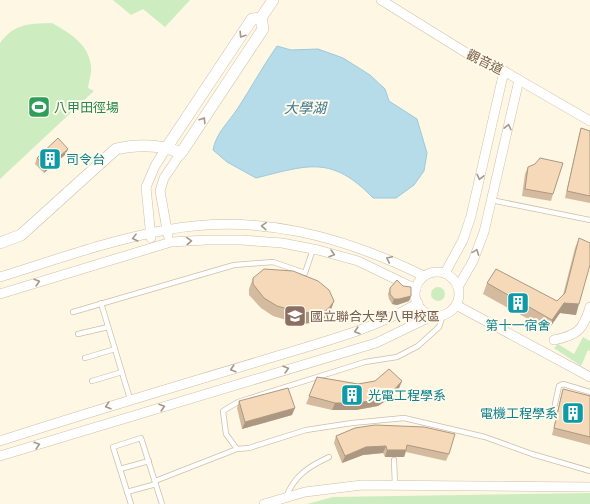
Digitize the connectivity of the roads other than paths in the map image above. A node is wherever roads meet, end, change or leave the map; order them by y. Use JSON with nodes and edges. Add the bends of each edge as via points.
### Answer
{"nodes":[{"id":1,"x":274,"y":0,"type":"edge"},
{"id":2,"x":381,"y":0,"type":"edge"},
{"id":3,"x":261,"y":18,"type":"junction"},
{"id":4,"x":504,"y":71,"type":"junction"},
{"id":5,"x":519,"y":80,"type":"junction"},
{"id":6,"x":590,"y":121,"type":"edge"},
{"id":7,"x":167,"y":147,"type":"junction"},
{"id":8,"x":181,"y":153,"type":"junction"},
{"id":9,"x":491,"y":200,"type":"junction"},
{"id":10,"x":590,"y":220,"type":"edge"},
{"id":11,"x":166,"y":230,"type":"junction"},
{"id":12,"x":150,"y":234,"type":"junction"},
{"id":13,"x":171,"y":242,"type":"junction"},
{"id":14,"x":0,"y":243,"type":"edge"},
{"id":15,"x":152,"y":247,"type":"junction"},
{"id":16,"x":313,"y":248,"type":"junction"},
{"id":17,"x":445,"y":273,"type":"junction"},
{"id":18,"x":0,"y":276,"type":"edge"},
{"id":19,"x":424,"y":276,"type":"junction"},
{"id":20,"x":458,"y":287,"type":"junction"},
{"id":21,"x":416,"y":288,"type":"junction"},
{"id":22,"x":0,"y":294,"type":"edge"},
{"id":23,"x":101,"y":304,"type":"junction"},
{"id":24,"x":418,"y":304,"type":"junction"},
{"id":25,"x":456,"y":305,"type":"junction"},
{"id":26,"x":590,"y":307,"type":"edge"},
{"id":27,"x":73,"y":312,"type":"dead end"},
{"id":28,"x":439,"y":315,"type":"junction"},
{"id":29,"x":108,"y":326,"type":"junction"},
{"id":30,"x":78,"y":334,"type":"dead end"},
{"id":31,"x":554,"y":340,"type":"dead end"},
{"id":32,"x":114,"y":349,"type":"junction"},
{"id":33,"x":85,"y":358,"type":"dead end"},
{"id":34,"x":122,"y":372,"type":"junction"},
{"id":35,"x":590,"y":377,"type":"edge"},
{"id":36,"x":92,"y":381,"type":"dead end"},
{"id":37,"x":590,"y":392,"type":"edge"},
{"id":38,"x":130,"y":399,"type":"junction"},
{"id":39,"x":555,"y":404,"type":"dead end"},
{"id":40,"x":0,"y":441,"type":"edge"},
{"id":41,"x":237,"y":449,"type":"junction"},
{"id":42,"x":0,"y":456,"type":"edge"},
{"id":43,"x":329,"y":457,"type":"dead end"},
{"id":44,"x":394,"y":460,"type":"dead end"},
{"id":45,"x":149,"y":462,"type":"junction"},
{"id":46,"x":120,"y":469,"type":"junction"},
{"id":47,"x":590,"y":471,"type":"edge"},
{"id":48,"x":155,"y":482,"type":"junction"},
{"id":49,"x":395,"y":485,"type":"junction"},
{"id":50,"x":590,"y":487,"type":"edge"},
{"id":51,"x":127,"y":492,"type":"junction"},
{"id":52,"x":286,"y":498,"type":"junction"},
{"id":53,"x":131,"y":504,"type":"edge"},
{"id":54,"x":162,"y":504,"type":"edge"},
{"id":55,"x":264,"y":504,"type":"edge"}],
"edges":[{"from":1,"to":3,"type":"street"},
{"from":2,"to":4,"type":"street","name":"觀音道","via":[[473,57]]},
{"from":3,"to":7,"type":"street","one_way":true,"via":[[252,19]]},
{"from":8,"to":3,"type":"street","one_way":true,"via":[[263,29]]},
{"from":4,"to":5,"type":"street","name":"觀音道"},
{"from":4,"to":17,"type":"street","one_way":true,"via":[[471,216],[463,240]]},
{"from":5,"to":6,"type":"street","name":"觀音道"},
{"from":9,"to":5,"type":"street","one_way":true},
{"from":7,"to":8,"type":"street"},
{"from":7,"to":12,"type":"street","via":[[146,187]]},
{"from":7,"to":14,"type":"street","via":[[135,145],[116,149],[21,235]]},
{"from":8,"to":11,"type":"street","via":[[164,178],[160,191]]},
{"from":9,"to":10,"type":"lane"},
{"from":20,"to":9,"type":"street","one_way":true,"via":[[473,261],[484,232]]},
{"from":11,"to":12,"type":"street"},
{"from":11,"to":13,"type":"street"},
{"from":19,"to":11,"type":"street","one_way":true,"via":[[386,257],[326,237],[277,227],[218,224]]},
{"from":12,"to":15,"type":"street"},
{"from":12,"to":18,"type":"street","one_way":true},
{"from":13,"to":15,"type":"street"},
{"from":13,"to":16,"type":"street","one_way":true,"via":[[241,240]]},
{"from":22,"to":15,"type":"street","one_way":true},
{"from":16,"to":21,"type":"street","one_way":true,"via":[[358,261]]},
{"from":16,"to":23,"type":"lane","via":[[305,273],[273,262],[234,266]]},
{"from":17,"to":19,"type":"street","via":[[430,273]]},
{"from":17,"to":20,"type":"street","via":[[451,276]]},
{"from":19,"to":21,"type":"street"},
{"from":20,"to":25,"type":"street"},
{"from":21,"to":24,"type":"street"},
{"from":23,"to":27,"type":"lane"},
{"from":23,"to":29,"type":"lane"},
{"from":24,"to":28,"type":"street","via":[[422,309]]},
{"from":24,"to":38,"type":"street","one_way":true,"via":[[378,324]]},
{"from":25,"to":28,"type":"street","via":[[448,313]]},
{"from":25,"to":35,"type":"street"},
{"from":26,"to":31,"type":"street","via":[[583,326],[576,334]]},
{"from":28,"to":41,"type":"lane","via":[[439,328],[418,346],[397,357],[365,362],[238,402],[223,411],[226,434]]},
{"from":42,"to":28,"type":"street","one_way":true,"via":[[376,342]]},
{"from":29,"to":30,"type":"lane"},
{"from":29,"to":32,"type":"lane"},
{"from":32,"to":33,"type":"lane"},
{"from":32,"to":34,"type":"lane"},
{"from":34,"to":36,"type":"lane"},
{"from":34,"to":38,"type":"lane"},
{"from":37,"to":39,"type":"lane","via":[[563,384],[559,386]]},
{"from":38,"to":40,"type":"street","one_way":true},
{"from":41,"to":47,"type":"lane","via":[[249,448],[306,430],[404,418],[486,437]]},
{"from":41,"to":48,"type":"lane"},
{"from":43,"to":52,"type":"lane","via":[[301,473],[291,484]]},
{"from":44,"to":49,"type":"lane"},
{"from":45,"to":46,"type":"lane"},
{"from":45,"to":46,"type":"lane","via":[[141,438],[113,447]]},
{"from":45,"to":48,"type":"lane"},
{"from":46,"to":51,"type":"lane"},
{"from":48,"to":51,"type":"lane"},
{"from":48,"to":54,"type":"lane"},
{"from":49,"to":50,"type":"street"},
{"from":49,"to":52,"type":"street","via":[[362,485],[305,492]]},
{"from":51,"to":53,"type":"lane"},
{"from":52,"to":55,"type":"street"}]}
